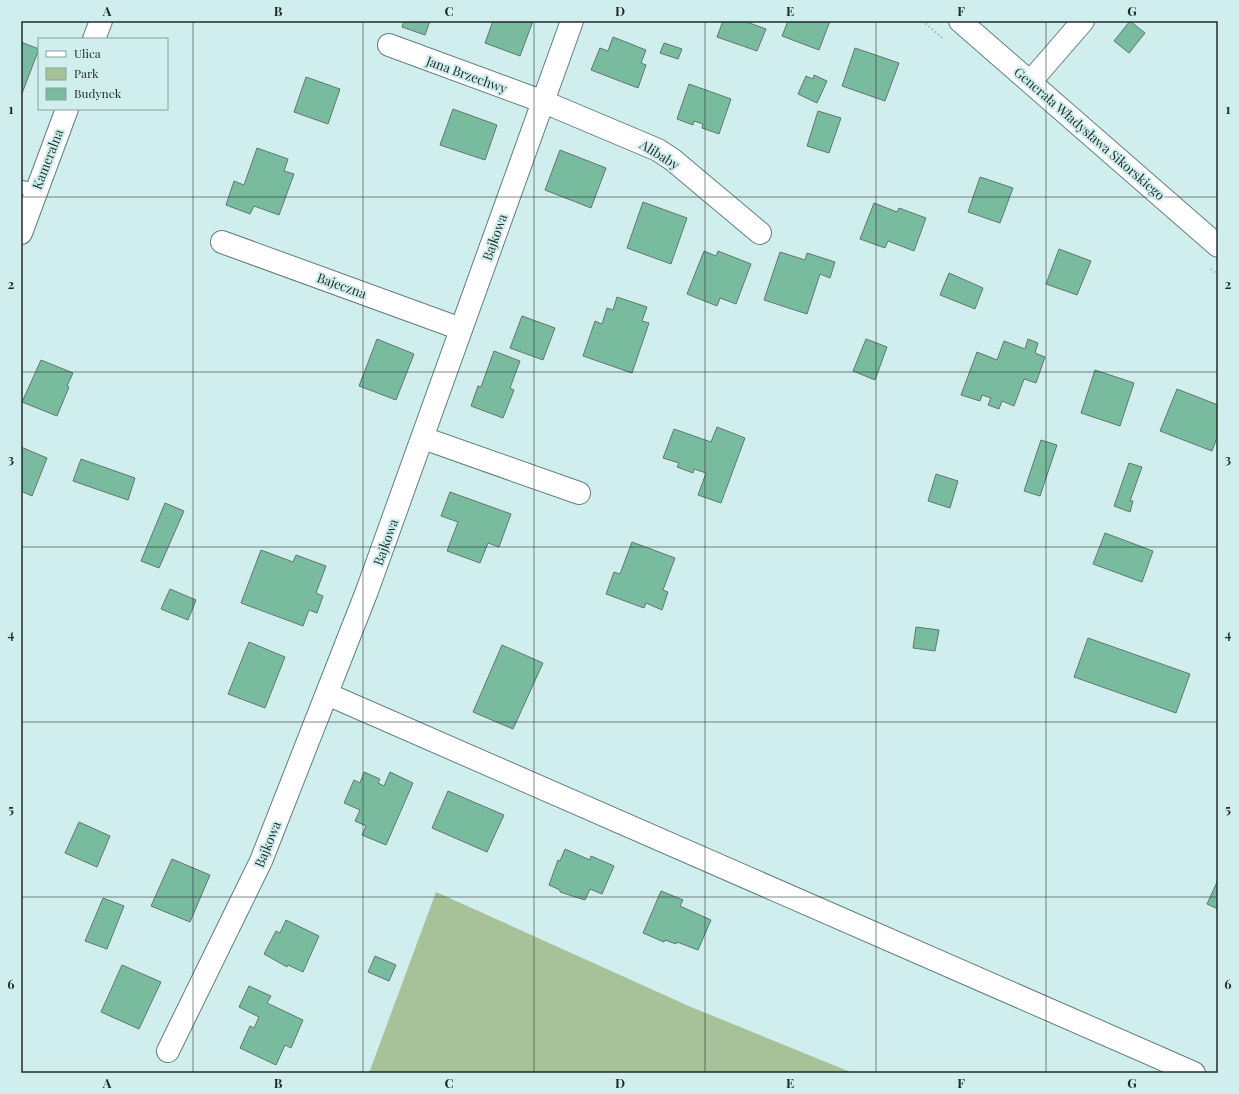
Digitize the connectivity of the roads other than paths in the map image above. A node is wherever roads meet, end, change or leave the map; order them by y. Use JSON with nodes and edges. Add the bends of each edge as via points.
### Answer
{"nodes":[{"id":1,"x":101,"y":21,"type":"edge"},
{"id":2,"x":572,"y":21,"type":"edge"},
{"id":3,"x":960,"y":21,"type":"edge"},
{"id":4,"x":1083,"y":21,"type":"edge"},
{"id":5,"x":94,"y":38,"type":"edge"},
{"id":6,"x":389,"y":46,"type":"dead end"},
{"id":7,"x":1032,"y":81,"type":"junction"},
{"id":8,"x":544,"y":102,"type":"junction"},
{"id":9,"x":67,"y":110,"type":"edge"},
{"id":10,"x":28,"y":189,"type":"edge"},
{"id":11,"x":21,"y":233,"type":"edge"},
{"id":12,"x":760,"y":233,"type":"dead end"},
{"id":13,"x":222,"y":242,"type":"dead end"},
{"id":14,"x":1218,"y":246,"type":"edge"},
{"id":15,"x":462,"y":329,"type":"junction"},
{"id":16,"x":423,"y":438,"type":"junction"},
{"id":17,"x":579,"y":493,"type":"dead end"},
{"id":18,"x":327,"y":694,"type":"junction"},
{"id":19,"x":168,"y":1051,"type":"dead end"},
{"id":20,"x":1194,"y":1073,"type":"edge"}],
"edges":[{"from":1,"to":5,"type":"street"},
{"from":2,"to":8,"type":"street","name":"Bajkowa"},
{"from":3,"to":7,"type":"street","name":"Generała Władysława Sikorskiego"},
{"from":4,"to":7,"type":"street"},
{"from":6,"to":8,"type":"street","name":"Jana Brzechwy"},
{"from":7,"to":14,"type":"street","name":"Generała Władysława Sikorskiego"},
{"from":8,"to":12,"type":"street","name":"Alibaby","via":[[658,150]]},
{"from":8,"to":15,"type":"street","name":"Bajkowa"},
{"from":9,"to":10,"type":"street","name":"Kameralna"},
{"from":10,"to":11,"type":"street","name":"Kameralna"},
{"from":13,"to":15,"type":"street","name":"Bajeczna"},
{"from":15,"to":16,"type":"street","name":"Bajkowa"},
{"from":16,"to":17,"type":"street"},
{"from":16,"to":18,"type":"street","name":"Bajkowa"},
{"from":18,"to":19,"type":"street","name":"Bajkowa","via":[[261,861]]},
{"from":18,"to":20,"type":"street"}]}
